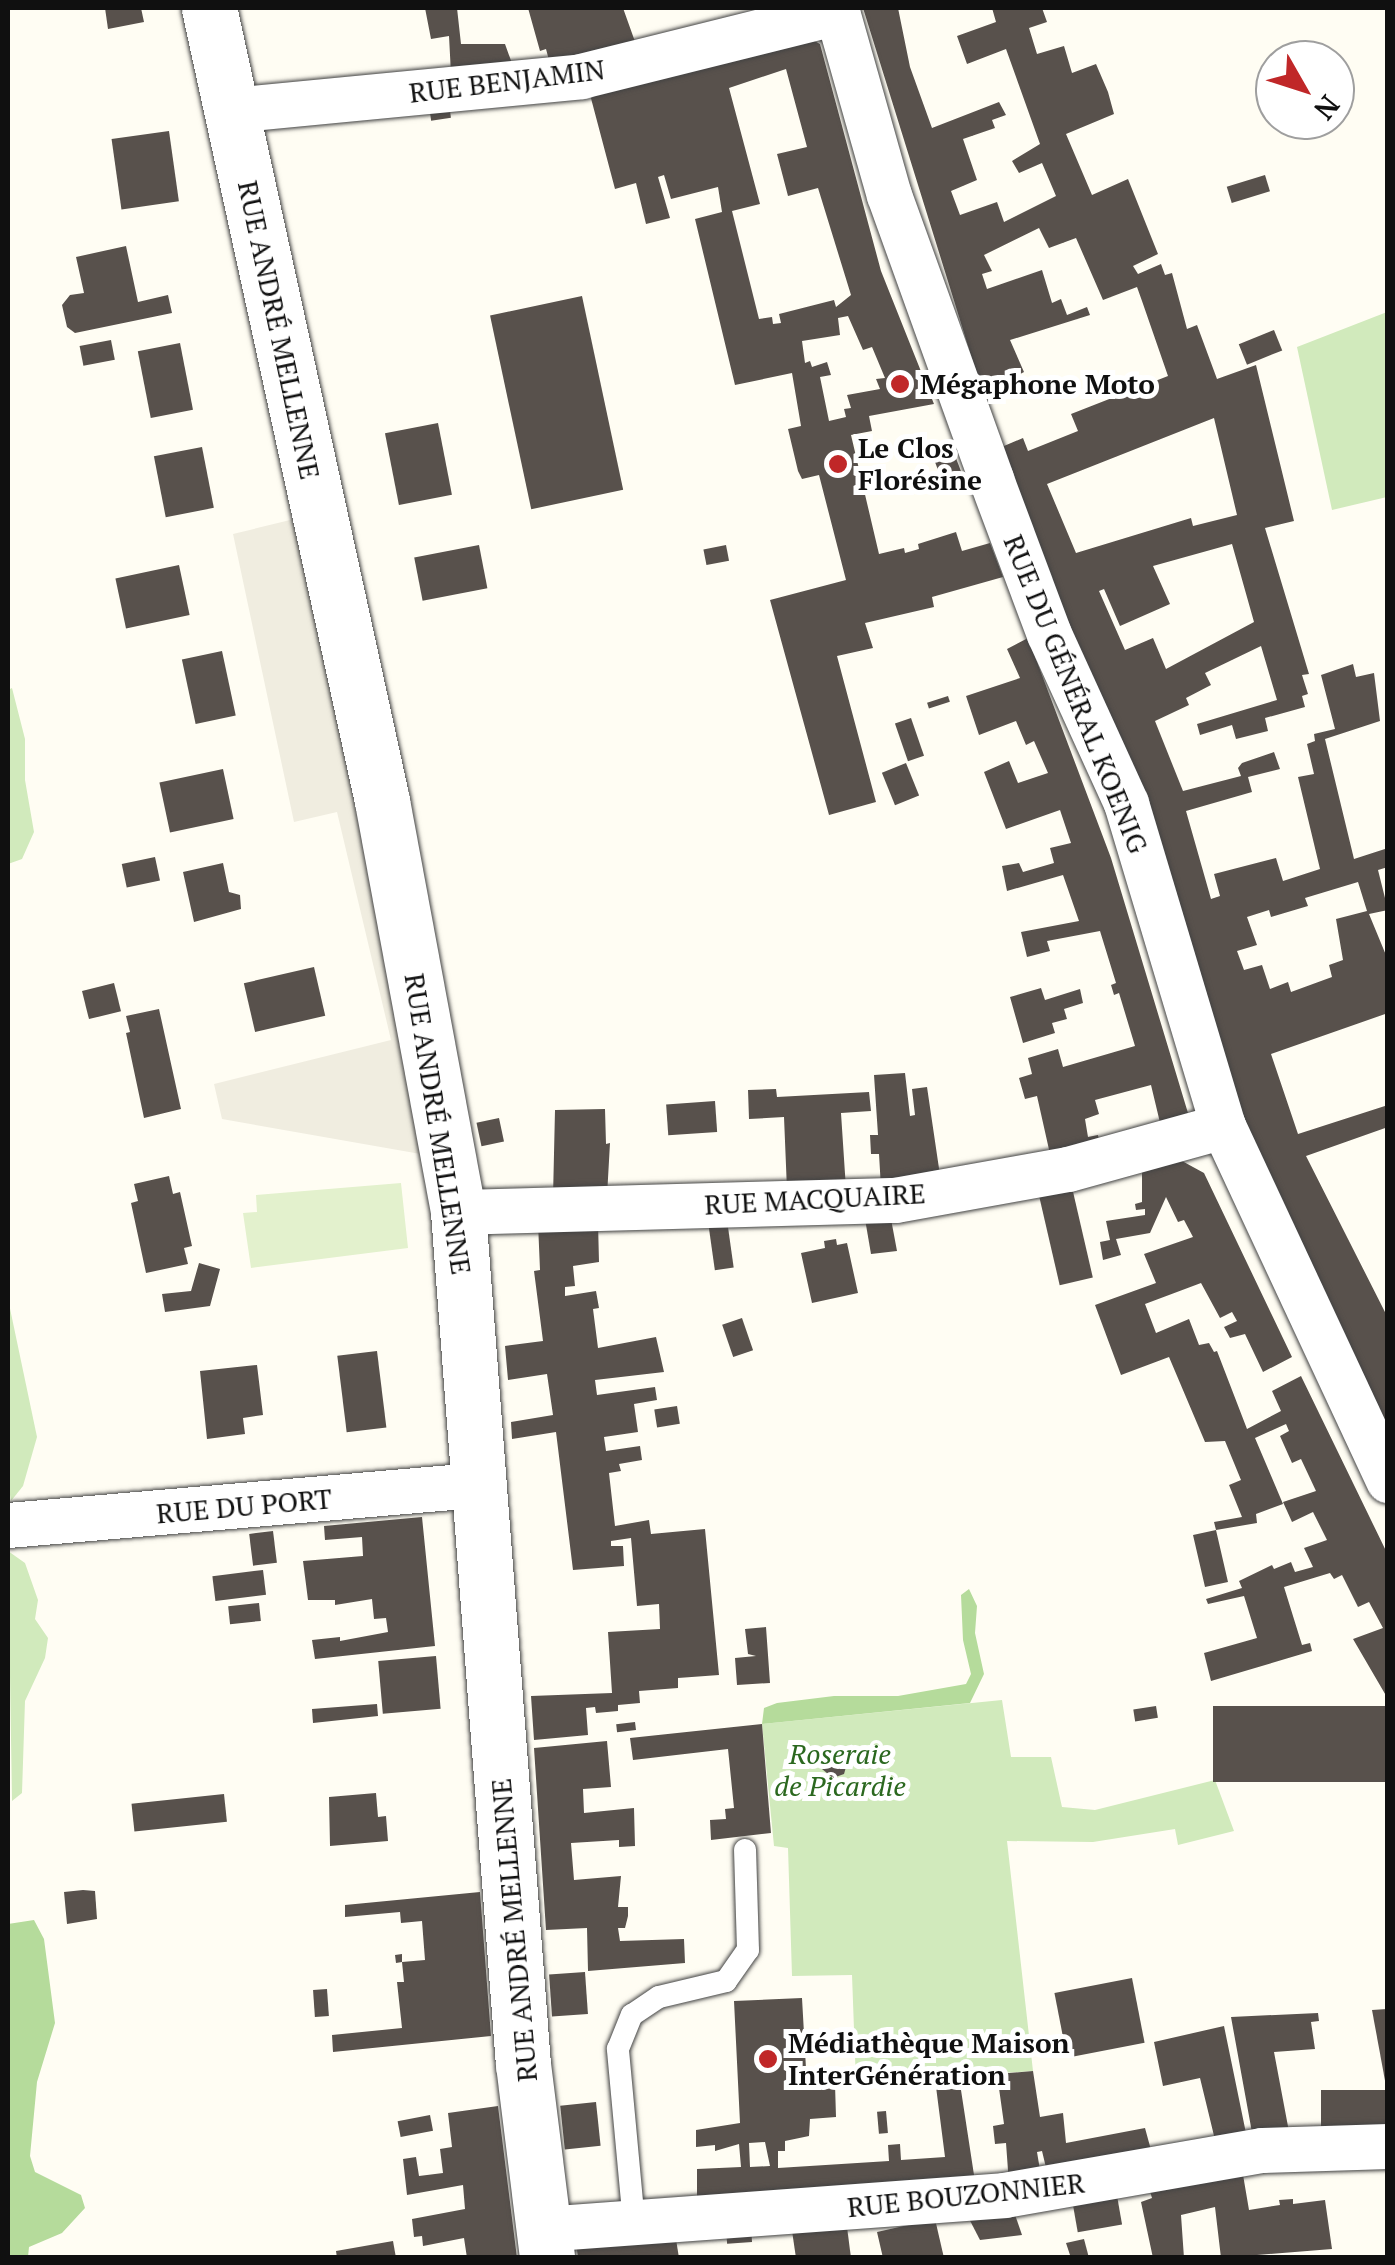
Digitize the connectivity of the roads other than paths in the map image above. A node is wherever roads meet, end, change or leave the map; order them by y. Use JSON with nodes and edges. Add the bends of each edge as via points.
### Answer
{"nodes":[{"id":1,"x":209,"y":8,"type":"edge"},
{"id":2,"x":836,"y":10,"type":"edge"},
{"id":3,"x":231,"y":110,"type":"junction"},
{"id":4,"x":1223,"y":1126,"type":"junction"},
{"id":5,"x":458,"y":1212,"type":"junction"},
{"id":6,"x":1388,"y":1480,"type":"edge"},
{"id":7,"x":480,"y":1485,"type":"junction"},
{"id":8,"x":8,"y":1524,"type":"edge"},
{"id":9,"x":745,"y":1850,"type":"dead end"},
{"id":10,"x":1388,"y":2146,"type":"edge"},
{"id":11,"x":634,"y":2223,"type":"junction"},
{"id":12,"x":545,"y":2243,"type":"edge"}],
"edges":[{"from":1,"to":3,"type":"street","name":"RUE ANDRÉ MELLENNE"},
{"from":2,"to":3,"type":"street","name":"RUE BENJAMIN","via":[[582,76]]},
{"from":2,"to":4,"type":"street","name":"RUE DU GÉNÉRAL KOENIG","via":[[889,195],[990,480],[1049,634],[1126,803]]},
{"from":3,"to":5,"type":"street","name":"RUE ANDRÉ MELLENNE","via":[[382,800]]},
{"from":4,"to":5,"type":"street","name":"RUE MACQUAIRE","via":[[1068,1169],[895,1200]]},
{"from":4,"to":6,"type":"street","name":"RUE DU GÉNÉRAL KOENIG","via":[[1362,1402]]},
{"from":5,"to":7,"type":"street","name":"RUE ANDRÉ MELLENNE"},
{"from":7,"to":8,"type":"street","name":"RUE DU PORT"},
{"from":7,"to":12,"type":"street","name":"RUE ANDRÉ MELLENNE","via":[[524,2064]]},
{"from":9,"to":11,"type":"lane","via":[[748,1950],[726,1980],[659,1997],[632,2015],[618,2049]]},
{"from":10,"to":11,"type":"street","name":"RUE BOUZONNIER","via":[[1262,2150],[1004,2196]]},
{"from":11,"to":12,"type":"street","name":"RUE BOUZONNIER"}]}
